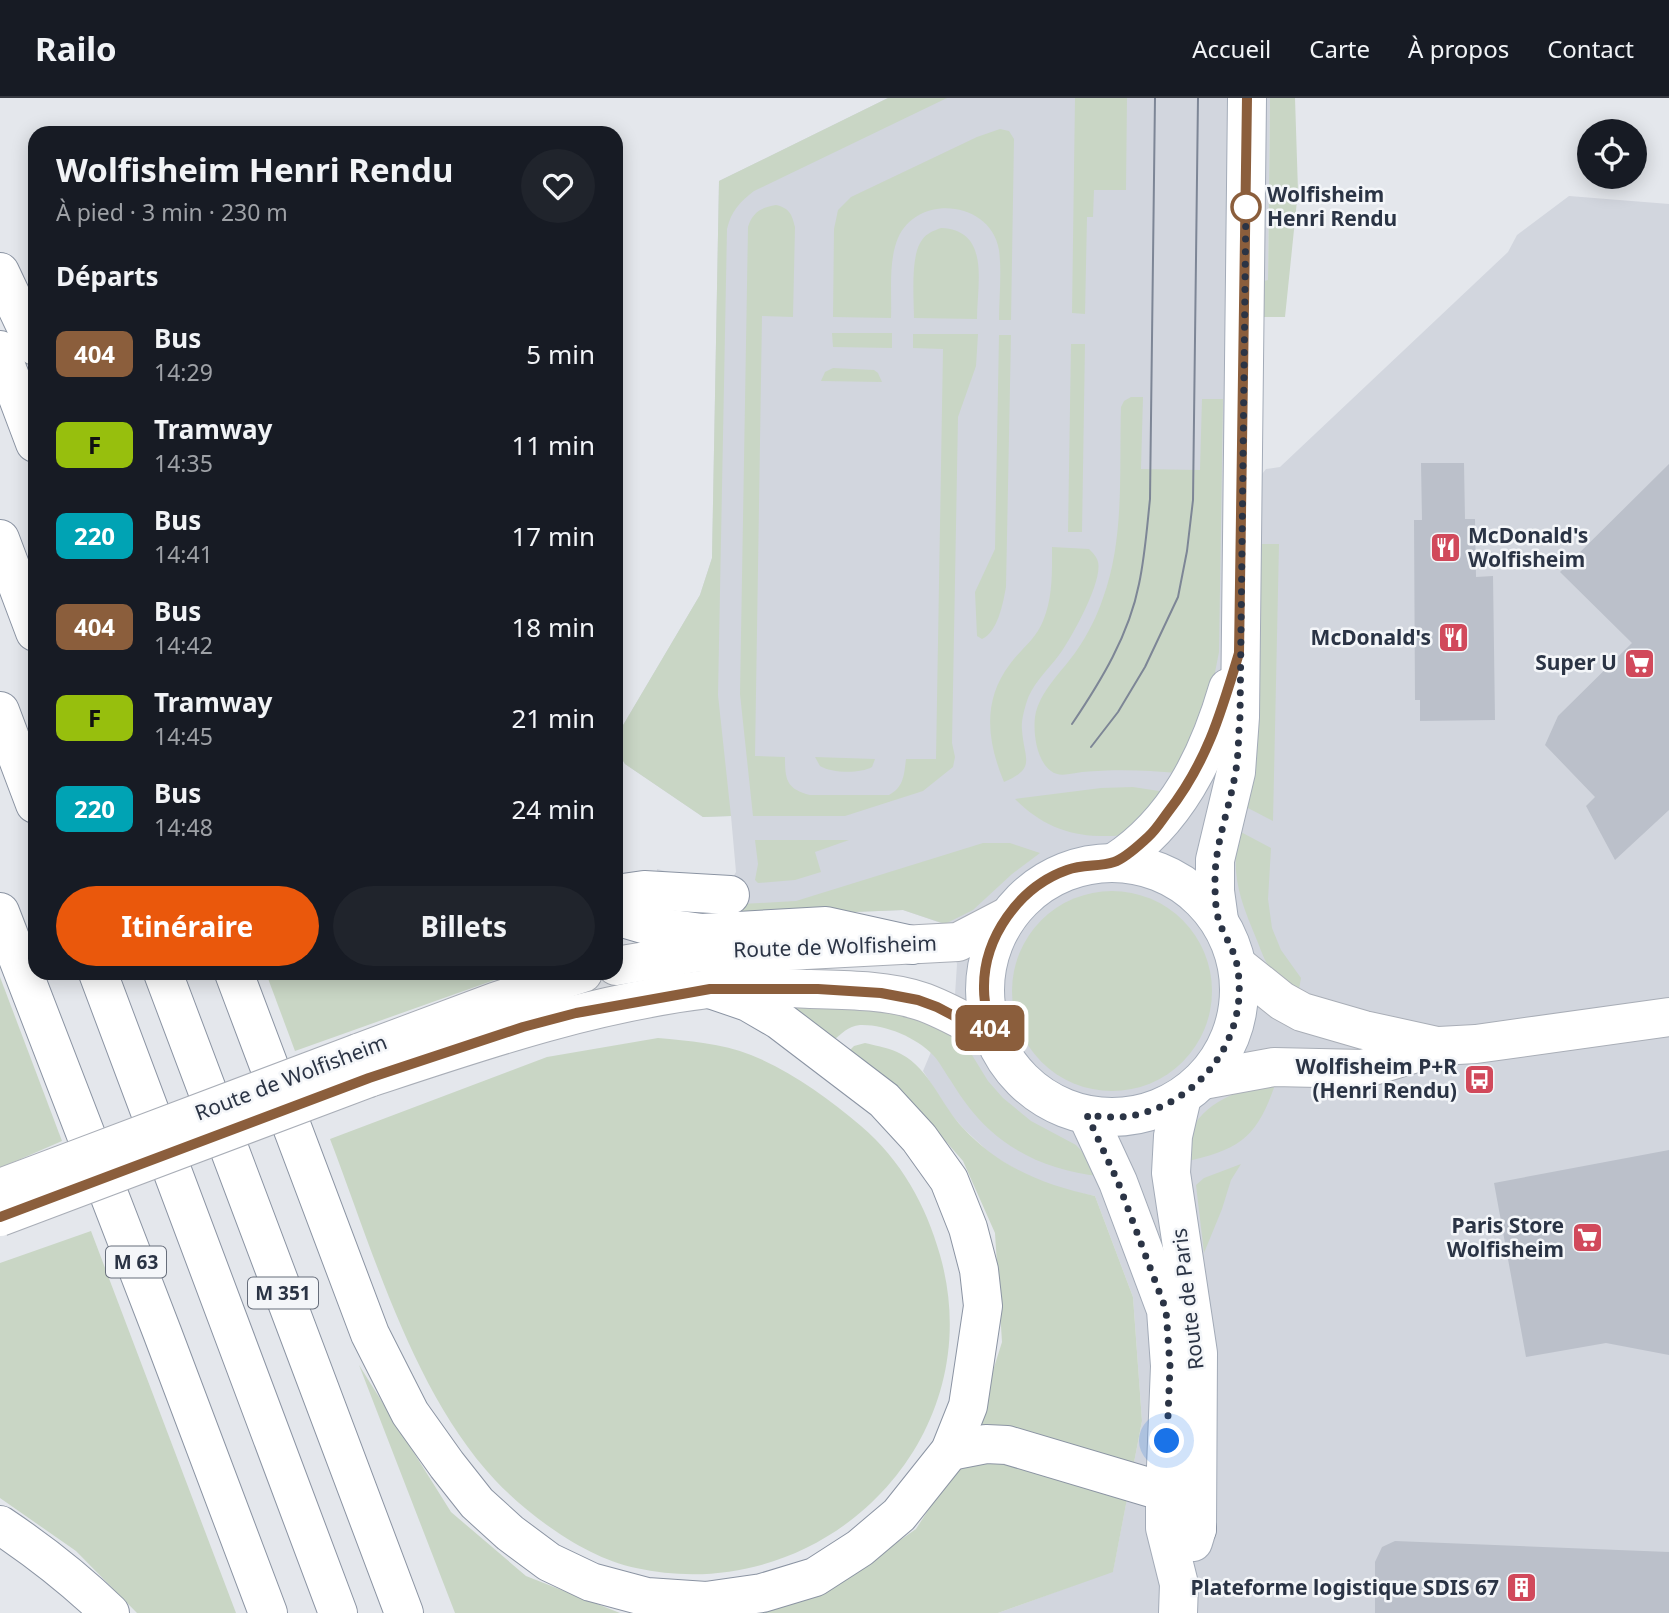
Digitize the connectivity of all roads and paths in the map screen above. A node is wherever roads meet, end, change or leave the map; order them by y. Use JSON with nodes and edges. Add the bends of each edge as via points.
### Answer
{"nodes":[{"id":1,"x":1247,"y":98,"type":"edge"},
{"id":2,"x":0,"y":272,"type":"edge"},
{"id":3,"x":28,"y":331,"type":"edge"},
{"id":4,"x":0,"y":350,"type":"edge"},
{"id":5,"x":28,"y":424,"type":"edge"},
{"id":6,"x":0,"y":539,"type":"edge"},
{"id":7,"x":28,"y":613,"type":"edge"},
{"id":8,"x":1239,"y":653,"type":"junction"},
{"id":9,"x":0,"y":711,"type":"edge"},
{"id":10,"x":28,"y":785,"type":"edge"},
{"id":11,"x":1115,"y":862,"type":"junction"},
{"id":12,"x":623,"y":893,"type":"edge"},
{"id":13,"x":730,"y":895,"type":"dead end"},
{"id":14,"x":0,"y":912,"type":"edge"},
{"id":15,"x":1007,"y":916,"type":"junction"},
{"id":16,"x":623,"y":918,"type":"edge"},
{"id":17,"x":1219,"y":920,"type":"junction"},
{"id":18,"x":912,"y":945,"type":"junction"},
{"id":19,"x":623,"y":965,"type":"edge"},
{"id":20,"x":1237,"y":965,"type":"junction"},
{"id":21,"x":101,"y":980,"type":"edge"},
{"id":22,"x":166,"y":980,"type":"edge"},
{"id":23,"x":237,"y":980,"type":"edge"},
{"id":24,"x":561,"y":980,"type":"edge"},
{"id":25,"x":710,"y":989,"type":"junction"},
{"id":26,"x":1669,"y":1017,"type":"edge"},
{"id":27,"x":992,"y":1036,"type":"junction"},
{"id":28,"x":1439,"y":1046,"type":"junction"},
{"id":29,"x":364,"y":1065,"type":"junction"},
{"id":30,"x":1192,"y":1088,"type":"junction"},
{"id":31,"x":1087,"y":1115,"type":"junction"},
{"id":32,"x":0,"y":1188,"type":"edge"},
{"id":33,"x":0,"y":1217,"type":"edge"},
{"id":34,"x":950,"y":1451,"type":"junction"},
{"id":35,"x":1165,"y":1492,"type":"junction"},
{"id":36,"x":0,"y":1525,"type":"edge"},
{"id":37,"x":1197,"y":1529,"type":"junction"},
{"id":38,"x":1179,"y":1598,"type":"edge"},
{"id":39,"x":110,"y":1613,"type":"edge"},
{"id":40,"x":268,"y":1613,"type":"edge"},
{"id":41,"x":338,"y":1613,"type":"edge"},
{"id":42,"x":404,"y":1613,"type":"edge"}],
"edges":[{"from":1,"to":8,"type":"main road"},
{"from":2,"to":3,"type":"main road"},
{"from":4,"to":5,"type":"main road"},
{"from":6,"to":7,"type":"main road"},
{"from":8,"to":11,"type":"main road","via":[[1220,715],[1186,788],[1151,835]]},
{"from":8,"to":17,"type":"main road","via":[[1236,772],[1215,860]]},
{"from":9,"to":10,"type":"main road"},
{"from":11,"to":15,"type":"main road","via":[[1066,870],[1043,882]]},
{"from":11,"to":17,"type":"main road","via":[[1151,869],[1186,886]]},
{"from":12,"to":13,"type":"main road"},
{"from":14,"to":40,"type":"main road","number":"M 63"},
{"from":15,"to":18,"type":"main road","name":"Route de Wolfisheim","via":[[958,942]]},
{"from":15,"to":27,"type":"main road","via":[[987,961],[984,986]]},
{"from":16,"to":18,"type":"main road","via":[[702,933],[825,926]]},
{"from":17,"to":20,"type":"main road"},
{"from":18,"to":19,"type":"main road","name":"Route de Wolfisheim","via":[[694,953]]},
{"from":20,"to":28,"type":"main road","via":[[1302,1012]]},
{"from":20,"to":30,"type":"main road","via":[[1239,990],[1233,1028],[1218,1061]]},
{"from":21,"to":41,"type":"main road","number":"M 351"},
{"from":22,"to":42,"type":"main road","number":"M 351"},
{"from":23,"to":34,"type":"main road","via":[[370,1334],[410,1413],[477,1503],[548,1562],[591,1582],[647,1597],[706,1601],[762,1593],[815,1577],[860,1548],[899,1515]]},
{"from":24,"to":29,"type":"main road","name":"Route de Wolfisheim","via":[[496,1001]]},
{"from":25,"to":27,"type":"main road","name":"Route de Wolfisheim","via":[[881,993],[937,1007]]},
{"from":25,"to":29,"type":"main road","name":"Route de Wolfisheim","via":[[576,1013]]},
{"from":25,"to":34,"type":"main road","via":[[748,1002],[779,1020],[884,1100],[949,1180],[968,1228],[983,1306],[968,1406]]},
{"from":26,"to":28,"type":"main road"},
{"from":27,"to":31,"type":"main road","via":[[1021,1080],[1064,1108]]},
{"from":28,"to":30,"type":"main road","via":[[1363,1069],[1274,1067]]},
{"from":29,"to":32,"type":"main road","name":"Route de Wolfisheim","bridge":true},
{"from":29,"to":33,"type":"main road","name":"Route de Wolfisheim","bridge":true},
{"from":30,"to":31,"type":"main road","via":[[1160,1108],[1137,1115]]},
{"from":30,"to":37,"type":"main road","name":"Route de Paris","via":[[1173,1136],[1171,1173],[1198,1353]]},
{"from":31,"to":35,"type":"main road","name":"Route de Paris","via":[[1118,1182],[1166,1310],[1170,1366]]},
{"from":34,"to":35,"type":"main road","via":[[1007,1445]]},
{"from":35,"to":37,"type":"main road","via":[[1184,1505]]},
{"from":35,"to":38,"type":"main road","name":"Route de Paris","via":[[1165,1528]]},
{"from":36,"to":39,"type":"main road"},
{"from":37,"to":38,"type":"main road","name":"Route de Paris"}]}
